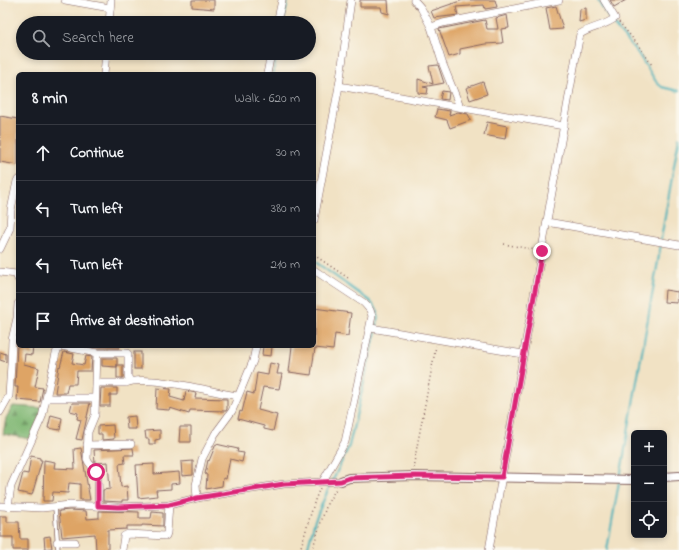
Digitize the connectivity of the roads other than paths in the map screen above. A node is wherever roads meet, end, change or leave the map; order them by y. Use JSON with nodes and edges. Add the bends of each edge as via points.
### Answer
{"nodes":[{"id":1,"x":65,"y":0,"type":"edge"},
{"id":2,"x":111,"y":0,"type":"edge"},
{"id":3,"x":282,"y":0,"type":"edge"},
{"id":4,"x":351,"y":0,"type":"edge"},
{"id":5,"x":414,"y":0,"type":"edge"},
{"id":6,"x":559,"y":0,"type":"edge"},
{"id":7,"x":604,"y":0,"type":"edge"},
{"id":8,"x":110,"y":8,"type":"junction"},
{"id":9,"x":109,"y":16,"type":"edge"},
{"id":10,"x":279,"y":16,"type":"edge"},
{"id":11,"x":431,"y":27,"type":"junction"},
{"id":12,"x":105,"y":60,"type":"edge"},
{"id":13,"x":270,"y":60,"type":"edge"},
{"id":14,"x":104,"y":72,"type":"edge"},
{"id":15,"x":267,"y":72,"type":"edge"},
{"id":16,"x":339,"y":86,"type":"junction"},
{"id":17,"x":460,"y":107,"type":"junction"},
{"id":18,"x":564,"y":126,"type":"junction"},
{"id":19,"x":16,"y":186,"type":"edge"},
{"id":20,"x":316,"y":209,"type":"edge"},
{"id":21,"x":547,"y":222,"type":"junction"},
{"id":22,"x":679,"y":245,"type":"edge"},
{"id":23,"x":0,"y":249,"type":"edge"},
{"id":24,"x":316,"y":271,"type":"edge"},
{"id":25,"x":0,"y":272,"type":"edge"},
{"id":26,"x":16,"y":274,"type":"edge"},
{"id":27,"x":16,"y":325,"type":"edge"},
{"id":28,"x":372,"y":328,"type":"junction"},
{"id":29,"x":59,"y":348,"type":"edge"},
{"id":30,"x":71,"y":348,"type":"edge"},
{"id":31,"x":256,"y":348,"type":"edge"},
{"id":32,"x":98,"y":353,"type":"junction"},
{"id":33,"x":523,"y":354,"type":"junction"},
{"id":34,"x":130,"y":381,"type":"junction"},
{"id":35,"x":97,"y":383,"type":"junction"},
{"id":36,"x":237,"y":396,"type":"junction"},
{"id":37,"x":47,"y":398,"type":"junction"},
{"id":38,"x":95,"y":398,"type":"junction"},
{"id":39,"x":0,"y":412,"type":"edge"},
{"id":40,"x":131,"y":444,"type":"dead end"},
{"id":41,"x":87,"y":445,"type":"junction"},
{"id":42,"x":679,"y":476,"type":"edge"},
{"id":43,"x":502,"y":477,"type":"junction"},
{"id":44,"x":667,"y":477,"type":"edge"},
{"id":45,"x":324,"y":481,"type":"junction"},
{"id":46,"x":339,"y":481,"type":"joint"},
{"id":47,"x":631,"y":481,"type":"edge"},
{"id":48,"x":197,"y":498,"type":"junction"},
{"id":49,"x":169,"y":505,"type":"junction"},
{"id":50,"x":0,"y":506,"type":"edge"},
{"id":51,"x":98,"y":506,"type":"junction"},
{"id":52,"x":8,"y":507,"type":"junction"},
{"id":53,"x":55,"y":508,"type":"junction"},
{"id":54,"x":75,"y":542,"type":"dead end"},
{"id":55,"x":57,"y":546,"type":"edge"},
{"id":56,"x":122,"y":550,"type":"edge"},
{"id":57,"x":489,"y":550,"type":"edge"}],
"edges":[{"from":1,"to":8,"type":"street"},
{"from":2,"to":8,"type":"street"},
{"from":3,"to":10,"type":"street"},
{"from":4,"to":16,"type":"street"},
{"from":5,"to":11,"type":"street"},
{"from":6,"to":11,"type":"street"},
{"from":7,"to":18,"type":"street","via":[[615,18],[580,34]]},
{"from":8,"to":9,"type":"street"},
{"from":11,"to":17,"type":"street"},
{"from":12,"to":14,"type":"street"},
{"from":13,"to":15,"type":"street"},
{"from":16,"to":17,"type":"street"},
{"from":16,"to":20,"type":"street"},
{"from":17,"to":18,"type":"street"},
{"from":18,"to":21,"type":"street"},
{"from":19,"to":23,"type":"street","via":[[10,228]]},
{"from":21,"to":22,"type":"street"},
{"from":21,"to":33,"type":"street"},
{"from":24,"to":28,"type":"street","via":[[370,310]]},
{"from":25,"to":26,"type":"street"},
{"from":27,"to":39,"type":"street","via":[[12,340],[9,396]]},
{"from":28,"to":33,"type":"street"},
{"from":28,"to":45,"type":"street","via":[[345,442]]},
{"from":29,"to":37,"type":"street"},
{"from":30,"to":32,"type":"street"},
{"from":31,"to":36,"type":"street","via":[[253,361]]},
{"from":32,"to":34,"type":"street","via":[[127,353]]},
{"from":32,"to":35,"type":"street"},
{"from":33,"to":43,"type":"street"},
{"from":34,"to":35,"type":"street"},
{"from":34,"to":36,"type":"street","via":[[154,381]]},
{"from":35,"to":38,"type":"street"},
{"from":36,"to":48,"type":"street","via":[[232,411],[215,434],[202,459],[196,485]]},
{"from":37,"to":38,"type":"street"},
{"from":37,"to":52,"type":"street","via":[[42,417],[11,486]]},
{"from":38,"to":41,"type":"street","via":[[95,415],[88,432]]},
{"from":40,"to":41,"type":"street"},
{"from":41,"to":51,"type":"street","via":[[88,462],[98,477]]},
{"from":42,"to":44,"type":"street"},
{"from":43,"to":46,"type":"street","via":[[412,476],[349,478]]},
{"from":43,"to":47,"type":"street"},
{"from":43,"to":57,"type":"street"},
{"from":45,"to":46,"type":"street"},
{"from":45,"to":48,"type":"street","via":[[284,484]]},
{"from":48,"to":49,"type":"street"},
{"from":49,"to":51,"type":"street"},
{"from":49,"to":56,"type":"street","via":[[166,536],[128,534],[124,536]]},
{"from":50,"to":52,"type":"street"},
{"from":51,"to":53,"type":"street","via":[[70,505]]},
{"from":52,"to":53,"type":"street"},
{"from":53,"to":55,"type":"lane"},
{"from":54,"to":55,"type":"street"}]}
